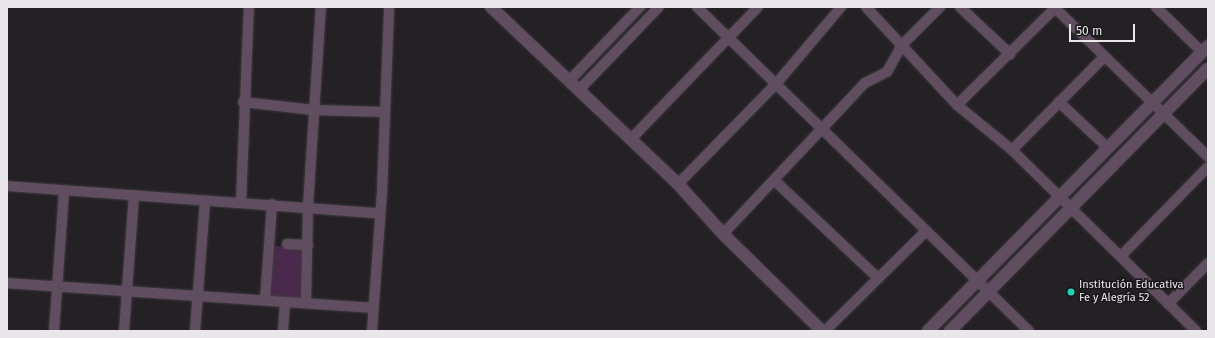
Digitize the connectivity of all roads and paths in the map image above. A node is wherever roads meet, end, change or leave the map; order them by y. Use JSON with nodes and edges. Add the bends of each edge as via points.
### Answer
{"nodes":[{"id":1,"x":249,"y":7,"type":"edge"},
{"id":2,"x":321,"y":7,"type":"edge"},
{"id":3,"x":382,"y":7,"type":"edge"},
{"id":4,"x":389,"y":7,"type":"edge"},
{"id":5,"x":491,"y":7,"type":"edge"},
{"id":6,"x":640,"y":7,"type":"edge"},
{"id":7,"x":659,"y":7,"type":"edge"},
{"id":8,"x":697,"y":7,"type":"edge"},
{"id":9,"x":758,"y":7,"type":"edge"},
{"id":10,"x":841,"y":7,"type":"edge"},
{"id":11,"x":866,"y":7,"type":"edge"},
{"id":12,"x":940,"y":7,"type":"edge"},
{"id":13,"x":960,"y":7,"type":"edge"},
{"id":14,"x":1054,"y":7,"type":"edge"},
{"id":15,"x":1156,"y":7,"type":"edge"},
{"id":16,"x":728,"y":38,"type":"junction"},
{"id":17,"x":902,"y":45,"type":"junction"},
{"id":18,"x":1205,"y":49,"type":"edge"},
{"id":19,"x":1010,"y":54,"type":"junction"},
{"id":20,"x":1104,"y":57,"type":"junction"},
{"id":21,"x":1208,"y":68,"type":"edge"},
{"id":22,"x":569,"y":81,"type":"junction"},
{"id":23,"x":776,"y":84,"type":"junction"},
{"id":24,"x":579,"y":90,"type":"junction"},
{"id":25,"x":243,"y":102,"type":"junction"},
{"id":26,"x":1059,"y":102,"type":"junction"},
{"id":27,"x":1152,"y":104,"type":"junction"},
{"id":28,"x":957,"y":106,"type":"junction"},
{"id":29,"x":314,"y":110,"type":"junction"},
{"id":30,"x":385,"y":112,"type":"junction"},
{"id":31,"x":1163,"y":114,"type":"junction"},
{"id":32,"x":820,"y":129,"type":"junction"},
{"id":33,"x":631,"y":139,"type":"junction"},
{"id":34,"x":1108,"y":148,"type":"junction"},
{"id":35,"x":1012,"y":150,"type":"junction"},
{"id":36,"x":1208,"y":157,"type":"edge"},
{"id":37,"x":1208,"y":167,"type":"edge"},
{"id":38,"x":774,"y":180,"type":"junction"},
{"id":39,"x":678,"y":184,"type":"junction"},
{"id":40,"x":7,"y":186,"type":"edge"},
{"id":41,"x":64,"y":190,"type":"junction"},
{"id":42,"x":134,"y":195,"type":"junction"},
{"id":43,"x":1061,"y":197,"type":"junction"},
{"id":44,"x":205,"y":200,"type":"junction"},
{"id":45,"x":241,"y":203,"type":"junction"},
{"id":46,"x":272,"y":204,"type":"junction"},
{"id":47,"x":308,"y":206,"type":"junction"},
{"id":48,"x":1072,"y":208,"type":"junction"},
{"id":49,"x":379,"y":213,"type":"junction"},
{"id":50,"x":926,"y":230,"type":"junction"},
{"id":51,"x":723,"y":234,"type":"junction"},
{"id":52,"x":287,"y":244,"type":"dead end"},
{"id":53,"x":308,"y":245,"type":"junction"},
{"id":54,"x":1120,"y":256,"type":"junction"},
{"id":55,"x":1208,"y":263,"type":"edge"},
{"id":56,"x":878,"y":278,"type":"junction"},
{"id":57,"x":978,"y":282,"type":"junction"},
{"id":58,"x":7,"y":284,"type":"edge"},
{"id":59,"x":57,"y":287,"type":"junction"},
{"id":60,"x":127,"y":291,"type":"junction"},
{"id":61,"x":989,"y":292,"type":"junction"},
{"id":62,"x":198,"y":296,"type":"junction"},
{"id":63,"x":265,"y":300,"type":"junction"},
{"id":64,"x":285,"y":302,"type":"junction"},
{"id":65,"x":306,"y":303,"type":"junction"},
{"id":66,"x":1168,"y":304,"type":"junction"},
{"id":67,"x":373,"y":308,"type":"junction"},
{"id":68,"x":54,"y":331,"type":"edge"},
{"id":69,"x":124,"y":331,"type":"edge"},
{"id":70,"x":195,"y":331,"type":"edge"},
{"id":71,"x":283,"y":331,"type":"edge"},
{"id":72,"x":372,"y":331,"type":"edge"},
{"id":73,"x":824,"y":331,"type":"edge"},
{"id":74,"x":928,"y":331,"type":"edge"},
{"id":75,"x":950,"y":331,"type":"edge"},
{"id":76,"x":1029,"y":331,"type":"edge"},
{"id":77,"x":1196,"y":331,"type":"edge"}],
"edges":[{"from":1,"to":25,"type":"street"},
{"from":2,"to":29,"type":"street"},
{"from":3,"to":4,"type":"street"},
{"from":4,"to":30,"type":"street"},
{"from":5,"to":22,"type":"street"},
{"from":6,"to":22,"type":"street"},
{"from":7,"to":24,"type":"street"},
{"from":8,"to":16,"type":"street"},
{"from":9,"to":16,"type":"street"},
{"from":10,"to":23,"type":"street"},
{"from":11,"to":17,"type":"street"},
{"from":12,"to":17,"type":"street"},
{"from":13,"to":19,"type":"street"},
{"from":14,"to":19,"type":"street"},
{"from":14,"to":20,"type":"street"},
{"from":15,"to":18,"type":"street"},
{"from":16,"to":23,"type":"street"},
{"from":16,"to":33,"type":"street"},
{"from":17,"to":28,"type":"street"},
{"from":17,"to":32,"type":"street","via":[[888,72],[865,83]]},
{"from":18,"to":27,"type":"street"},
{"from":19,"to":28,"type":"street"},
{"from":20,"to":26,"type":"street"},
{"from":20,"to":27,"type":"street"},
{"from":21,"to":31,"type":"street"},
{"from":22,"to":24,"type":"street"},
{"from":23,"to":32,"type":"street"},
{"from":23,"to":39,"type":"street"},
{"from":24,"to":33,"type":"street"},
{"from":25,"to":29,"type":"street"},
{"from":25,"to":45,"type":"street"},
{"from":26,"to":34,"type":"street"},
{"from":26,"to":35,"type":"street"},
{"from":27,"to":31,"type":"street"},
{"from":27,"to":34,"type":"street"},
{"from":28,"to":35,"type":"street"},
{"from":29,"to":30,"type":"street"},
{"from":29,"to":47,"type":"street"},
{"from":30,"to":49,"type":"street"},
{"from":31,"to":36,"type":"street"},
{"from":31,"to":48,"type":"street"},
{"from":32,"to":38,"type":"street"},
{"from":32,"to":50,"type":"street"},
{"from":33,"to":39,"type":"street"},
{"from":34,"to":43,"type":"street"},
{"from":35,"to":43,"type":"street"},
{"from":37,"to":54,"type":"street"},
{"from":38,"to":51,"type":"street"},
{"from":38,"to":56,"type":"street"},
{"from":39,"to":51,"type":"street"},
{"from":40,"to":41,"type":"street"},
{"from":41,"to":42,"type":"street"},
{"from":41,"to":59,"type":"street"},
{"from":42,"to":44,"type":"street"},
{"from":42,"to":60,"type":"street"},
{"from":43,"to":48,"type":"street"},
{"from":43,"to":57,"type":"street"},
{"from":44,"to":45,"type":"street"},
{"from":44,"to":62,"type":"street"},
{"from":45,"to":46,"type":"street"},
{"from":46,"to":47,"type":"street"},
{"from":46,"to":63,"type":"street"},
{"from":47,"to":49,"type":"street"},
{"from":47,"to":53,"type":"street"},
{"from":48,"to":54,"type":"street"},
{"from":48,"to":61,"type":"street"},
{"from":49,"to":67,"type":"street"},
{"from":50,"to":56,"type":"street"},
{"from":50,"to":57,"type":"street"},
{"from":51,"to":73,"type":"street"},
{"from":52,"to":53,"type":"street"},
{"from":53,"to":65,"type":"street"},
{"from":54,"to":66,"type":"street"},
{"from":55,"to":66,"type":"street"},
{"from":56,"to":73,"type":"street"},
{"from":57,"to":61,"type":"street"},
{"from":57,"to":74,"type":"street"},
{"from":58,"to":59,"type":"street"},
{"from":59,"to":60,"type":"street"},
{"from":59,"to":68,"type":"street"},
{"from":60,"to":62,"type":"street"},
{"from":60,"to":69,"type":"street"},
{"from":61,"to":75,"type":"street"},
{"from":61,"to":76,"type":"street"},
{"from":62,"to":63,"type":"street"},
{"from":62,"to":70,"type":"street"},
{"from":63,"to":64,"type":"street"},
{"from":64,"to":65,"type":"street"},
{"from":64,"to":71,"type":"street"},
{"from":65,"to":67,"type":"street"},
{"from":66,"to":77,"type":"street"},
{"from":67,"to":72,"type":"street"}]}
